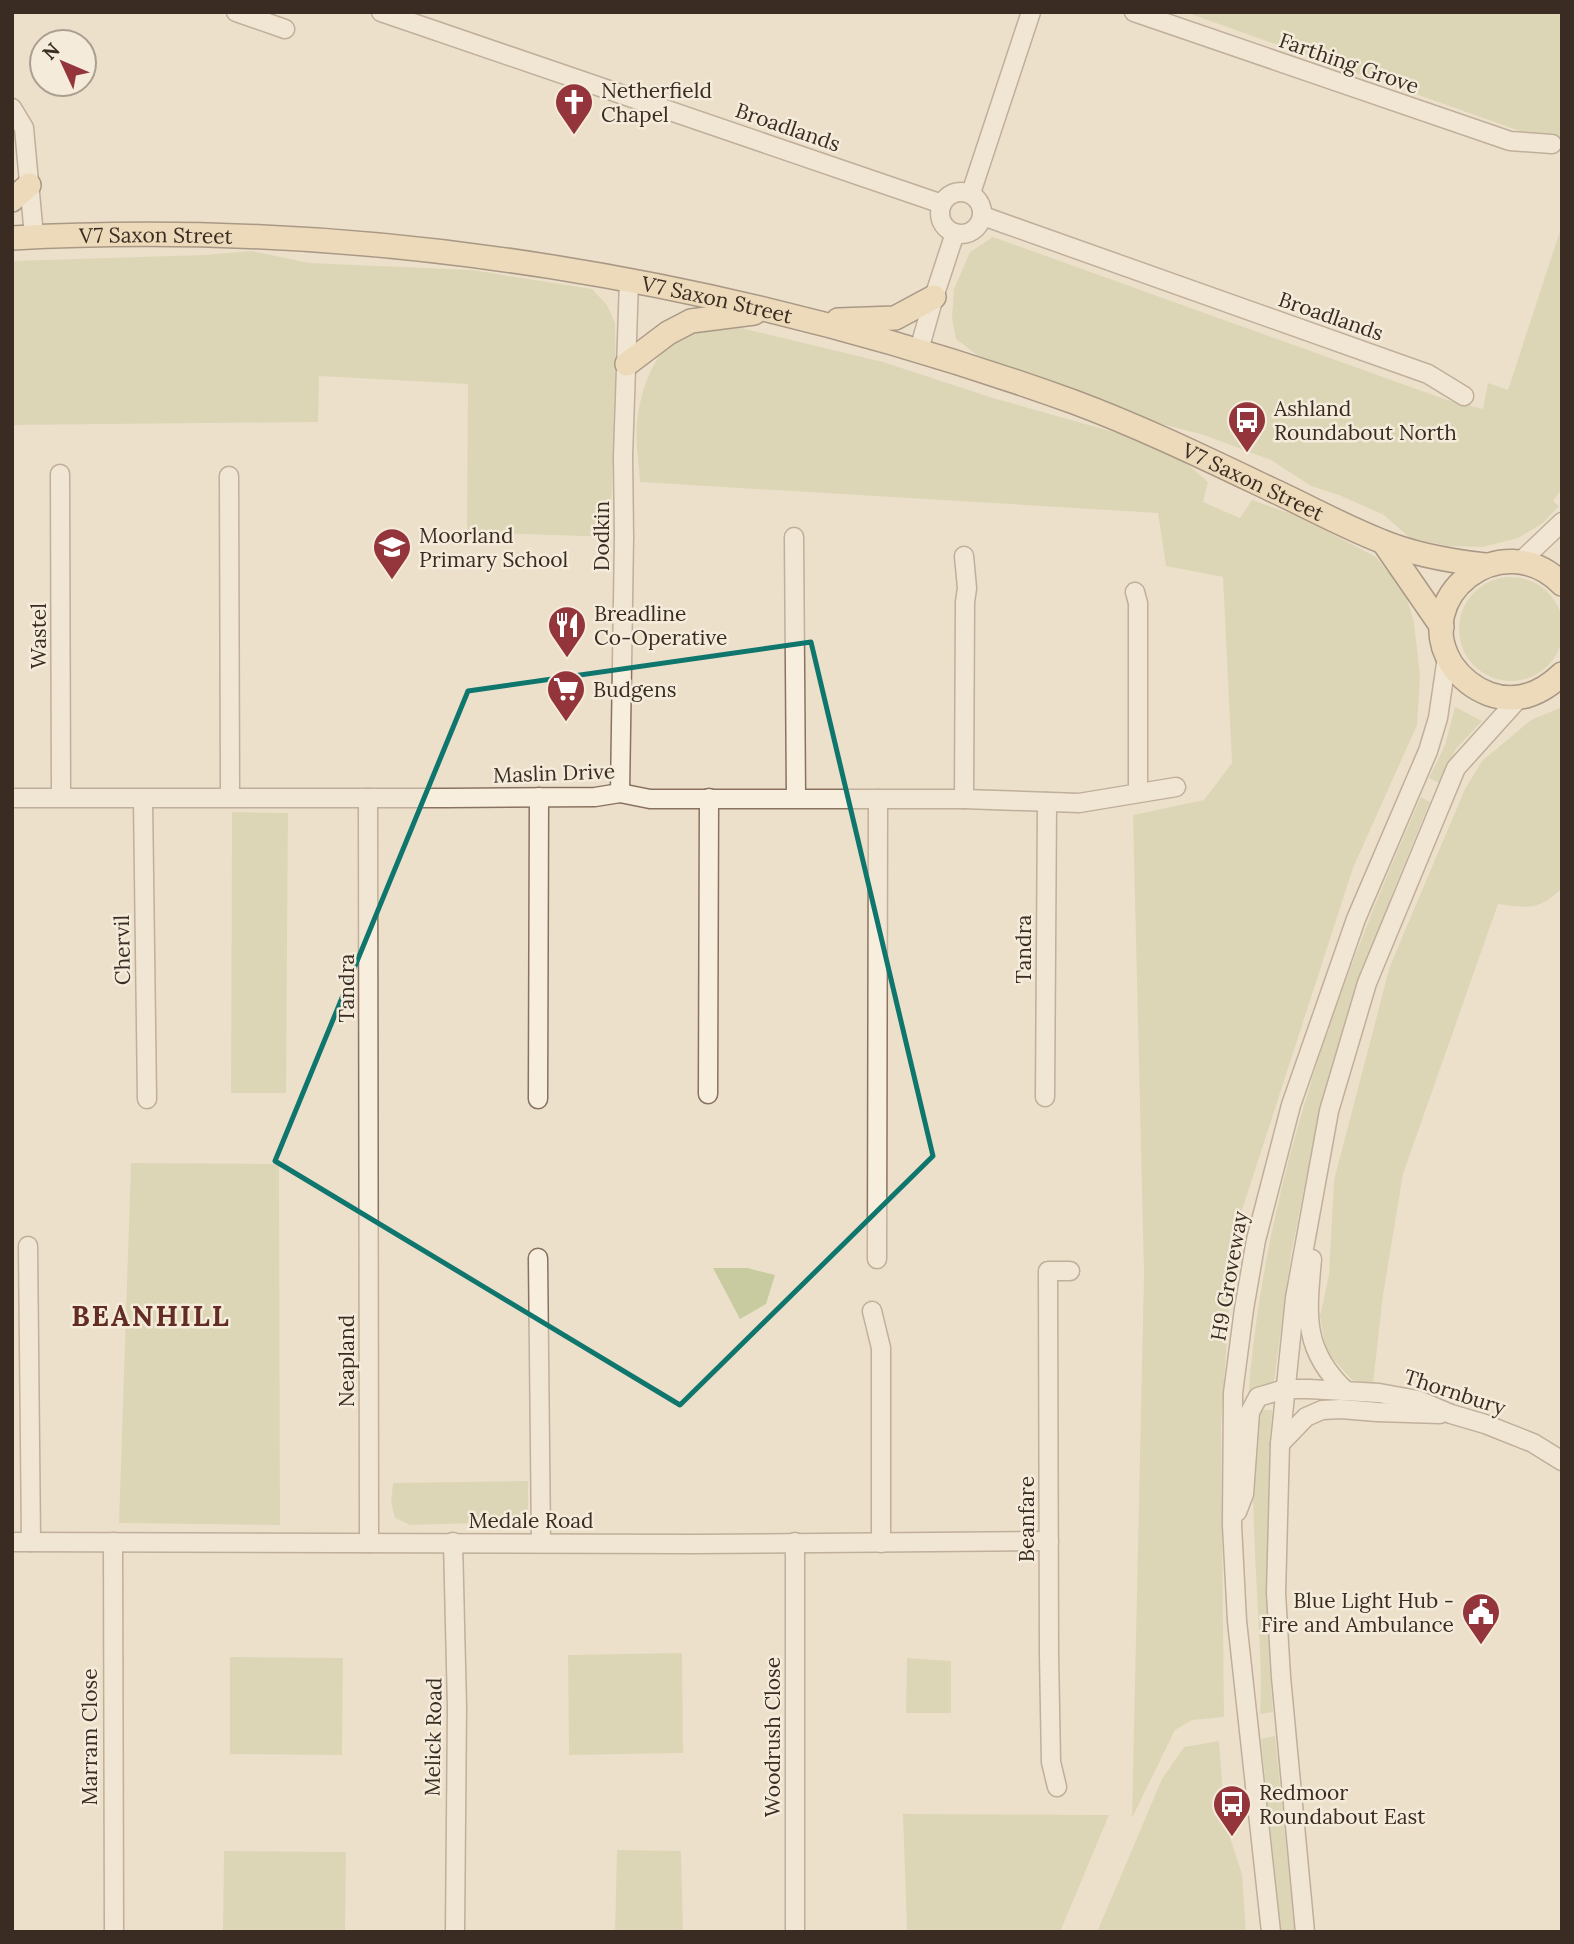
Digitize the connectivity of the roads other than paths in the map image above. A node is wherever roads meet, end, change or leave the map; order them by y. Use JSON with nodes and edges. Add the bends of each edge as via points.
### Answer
{"nodes":[{"id":1,"x":236,"y":12,"type":"edge"},
{"id":2,"x":381,"y":12,"type":"edge"},
{"id":3,"x":1031,"y":12,"type":"edge"},
{"id":4,"x":1134,"y":12,"type":"edge"},
{"id":5,"x":285,"y":29,"type":"dead end"},
{"id":6,"x":12,"y":108,"type":"edge"},
{"id":7,"x":1552,"y":144,"type":"dead end"},
{"id":8,"x":21,"y":192,"type":"edge"},
{"id":9,"x":971,"y":193,"type":"junction"},
{"id":10,"x":942,"y":204,"type":"junction"},
{"id":11,"x":982,"y":216,"type":"junction"},
{"id":12,"x":955,"y":233,"type":"junction"},
{"id":13,"x":23,"y":237,"type":"edge"},
{"id":14,"x":629,"y":280,"type":"junction"},
{"id":15,"x":934,"y":297,"type":"junction"},
{"id":16,"x":771,"y":311,"type":"junction"},
{"id":17,"x":800,"y":318,"type":"junction"},
{"id":18,"x":919,"y":350,"type":"junction"},
{"id":19,"x":626,"y":364,"type":"junction"},
{"id":20,"x":1464,"y":396,"type":"dead end"},
{"id":21,"x":60,"y":474,"type":"dead end"},
{"id":22,"x":229,"y":476,"type":"dead end"},
{"id":23,"x":1562,"y":522,"type":"edge"},
{"id":24,"x":794,"y":537,"type":"dead end"},
{"id":25,"x":1384,"y":543,"type":"junction"},
{"id":26,"x":964,"y":556,"type":"dead end"},
{"id":27,"x":1521,"y":561,"type":"junction"},
{"id":28,"x":1485,"y":565,"type":"junction"},
{"id":29,"x":1562,"y":584,"type":"edge"},
{"id":30,"x":1135,"y":592,"type":"dead end"},
{"id":31,"x":1442,"y":626,"type":"junction"},
{"id":32,"x":1447,"y":657,"type":"junction"},
{"id":33,"x":1558,"y":682,"type":"edge"},
{"id":34,"x":1520,"y":698,"type":"junction"},
{"id":35,"x":1176,"y":787,"type":"dead end"},
{"id":36,"x":1138,"y":792,"type":"junction"},
{"id":37,"x":620,"y":793,"type":"junction"},
{"id":38,"x":61,"y":797,"type":"junction"},
{"id":39,"x":230,"y":797,"type":"junction"},
{"id":40,"x":539,"y":797,"type":"junction"},
{"id":41,"x":12,"y":798,"type":"edge"},
{"id":42,"x":368,"y":798,"type":"junction"},
{"id":43,"x":709,"y":798,"type":"junction"},
{"id":44,"x":796,"y":798,"type":"junction"},
{"id":45,"x":878,"y":799,"type":"junction"},
{"id":46,"x":964,"y":799,"type":"junction"},
{"id":47,"x":143,"y":800,"type":"junction"},
{"id":48,"x":1047,"y":802,"type":"junction"},
{"id":49,"x":708,"y":1094,"type":"dead end"},
{"id":50,"x":1045,"y":1097,"type":"dead end"},
{"id":51,"x":538,"y":1098,"type":"dead end"},
{"id":52,"x":147,"y":1099,"type":"dead end"},
{"id":53,"x":1317,"y":1172,"type":"junction"},
{"id":54,"x":370,"y":1178,"type":"joint"},
{"id":55,"x":28,"y":1246,"type":"dead end"},
{"id":56,"x":538,"y":1258,"type":"dead end"},
{"id":57,"x":877,"y":1259,"type":"dead end"},
{"id":58,"x":1070,"y":1271,"type":"dead end"},
{"id":59,"x":872,"y":1311,"type":"dead end"},
{"id":60,"x":1285,"y":1389,"type":"junction"},
{"id":61,"x":1346,"y":1391,"type":"junction"},
{"id":62,"x":1451,"y":1414,"type":"junction"},
{"id":63,"x":1280,"y":1444,"type":"junction"},
{"id":64,"x":1562,"y":1461,"type":"edge"},
{"id":65,"x":1232,"y":1525,"type":"junction"},
{"id":66,"x":1049,"y":1541,"type":"junction"},
{"id":67,"x":12,"y":1542,"type":"edge"},
{"id":68,"x":31,"y":1542,"type":"junction"},
{"id":69,"x":113,"y":1542,"type":"junction"},
{"id":70,"x":453,"y":1542,"type":"junction"},
{"id":71,"x":541,"y":1542,"type":"junction"},
{"id":72,"x":795,"y":1542,"type":"junction"},
{"id":73,"x":369,"y":1543,"type":"junction"},
{"id":74,"x":881,"y":1543,"type":"junction"},
{"id":75,"x":1057,"y":1787,"type":"dead end"},
{"id":76,"x":114,"y":1932,"type":"edge"},
{"id":77,"x":455,"y":1932,"type":"edge"},
{"id":78,"x":795,"y":1932,"type":"edge"},
{"id":79,"x":1271,"y":1932,"type":"edge"},
{"id":80,"x":1305,"y":1932,"type":"edge"}],
"edges":[{"from":1,"to":5,"type":"street"},
{"from":2,"to":10,"type":"street","name":"Broadlands"},
{"from":3,"to":9,"type":"street"},
{"from":4,"to":7,"type":"street","name":"Farthing Grove","via":[[1510,141]]},
{"from":6,"to":8,"type":"street","via":[[24,128]]},
{"from":8,"to":13,"type":"street"},
{"from":9,"to":10,"type":"street","via":[[952,194]]},
{"from":9,"to":11,"type":"street","via":[[979,201]]},
{"from":10,"to":12,"type":"street","via":[[944,224]]},
{"from":11,"to":12,"type":"street","via":[[976,229]]},
{"from":11,"to":20,"type":"street","name":"Broadlands","via":[[1428,374]]},
{"from":12,"to":15,"type":"street"},
{"from":13,"to":14,"type":"main road","name":"V7 Saxon Street","via":[[166,234],[394,247]]},
{"from":14,"to":16,"type":"main road","name":"V7 Saxon Street"},
{"from":14,"to":19,"type":"street","name":"Dodkin"},
{"from":15,"to":17,"type":"main road","via":[[884,320]]},
{"from":15,"to":18,"type":"street"},
{"from":16,"to":17,"type":"main road","name":"V7 Saxon Street"},
{"from":16,"to":19,"type":"main road","via":[[691,321]]},
{"from":17,"to":18,"type":"main road","name":"V7 Saxon Street"},
{"from":18,"to":25,"type":"main road","name":"V7 Saxon Street","via":[[1159,435]]},
{"from":19,"to":37,"type":"street","name":"Dodkin"},
{"from":21,"to":38,"type":"street","name":"Wastel"},
{"from":22,"to":39,"type":"street"},
{"from":23,"to":27,"type":"street"},
{"from":24,"to":44,"type":"street"},
{"from":25,"to":28,"type":"main road","name":"V7 Saxon Street","via":[[1442,560]]},
{"from":25,"to":31,"type":"main road","name":"V7 Saxon Street"},
{"from":26,"to":46,"type":"street"},
{"from":27,"to":28,"type":"main road","name":"V7 Saxon Street"},
{"from":27,"to":29,"type":"main road","via":[[1542,568]]},
{"from":28,"to":31,"type":"main road","via":[[1454,589]]},
{"from":30,"to":36,"type":"street"},
{"from":31,"to":32,"type":"main road"},
{"from":32,"to":34,"type":"main road","via":[[1477,690]]},
{"from":32,"to":65,"type":"street","name":"H9 Groveway","via":[[1428,751],[1326,1000],[1291,1105],[1256,1240],[1233,1393]]},
{"from":33,"to":34,"type":"main road"},
{"from":34,"to":53,"type":"street","via":[[1456,768],[1424,840],[1367,984],[1329,1111]]},
{"from":35,"to":36,"type":"street","name":"Maslin Drive"},
{"from":36,"to":48,"type":"street","name":"Maslin Drive","via":[[1079,803]]},
{"from":37,"to":40,"type":"street","name":"Maslin Drive"},
{"from":37,"to":43,"type":"street","name":"Maslin Drive","via":[[650,799]]},
{"from":38,"to":41,"type":"street","name":"Maslin Drive"},
{"from":38,"to":47,"type":"street","name":"Maslin Drive"},
{"from":39,"to":42,"type":"street","name":"Maslin Drive"},
{"from":39,"to":47,"type":"street","name":"Maslin Drive"},
{"from":40,"to":42,"type":"street","name":"Maslin Drive"},
{"from":40,"to":51,"type":"street"},
{"from":42,"to":54,"type":"street","name":"Tandra"},
{"from":43,"to":44,"type":"street","name":"Maslin Drive"},
{"from":43,"to":49,"type":"street"},
{"from":44,"to":45,"type":"street","name":"Maslin Drive"},
{"from":45,"to":46,"type":"street","name":"Maslin Drive"},
{"from":45,"to":57,"type":"street"},
{"from":46,"to":48,"type":"street","name":"Maslin Drive"},
{"from":47,"to":52,"type":"street","name":"Chervil"},
{"from":48,"to":50,"type":"street","name":"Tandra"},
{"from":53,"to":60,"type":"street"},
{"from":53,"to":61,"type":"street","via":[[1309,1318],[1312,1345],[1324,1369]]},
{"from":54,"to":73,"type":"street","name":"Neapland"},
{"from":55,"to":68,"type":"street"},
{"from":56,"to":71,"type":"street"},
{"from":58,"to":66,"type":"street","name":"Beanfare","via":[[1041,1272]]},
{"from":59,"to":74,"type":"street","via":[[881,1348]]},
{"from":60,"to":61,"type":"street","name":"Thornbury"},
{"from":60,"to":63,"type":"street"},
{"from":60,"to":65,"type":"street","via":[[1258,1397],[1250,1412],[1244,1494]]},
{"from":61,"to":62,"type":"street","name":"Thornbury","via":[[1418,1400]]},
{"from":62,"to":63,"type":"street","via":[[1322,1410],[1306,1417]]},
{"from":62,"to":64,"type":"street","name":"Thornbury","via":[[1533,1443]]},
{"from":63,"to":80,"type":"street","via":[[1276,1592]]},
{"from":65,"to":79,"type":"street","name":"H9 Groveway","via":[[1237,1621]]},
{"from":66,"to":74,"type":"street","name":"Medale Road"},
{"from":66,"to":75,"type":"street","name":"Beanfare","via":[[1051,1762]]},
{"from":67,"to":68,"type":"street","name":"Medale Road"},
{"from":68,"to":69,"type":"street","name":"Medale Road"},
{"from":69,"to":73,"type":"street","name":"Medale Road"},
{"from":69,"to":76,"type":"street","name":"Marram Close"},
{"from":70,"to":71,"type":"street","name":"Medale Road"},
{"from":70,"to":73,"type":"street","name":"Medale Road"},
{"from":70,"to":77,"type":"street","name":"Melick Road"},
{"from":71,"to":72,"type":"street","name":"Medale Road"},
{"from":72,"to":74,"type":"street","name":"Medale Road"},
{"from":72,"to":78,"type":"street","name":"Woodrush Close"}]}
